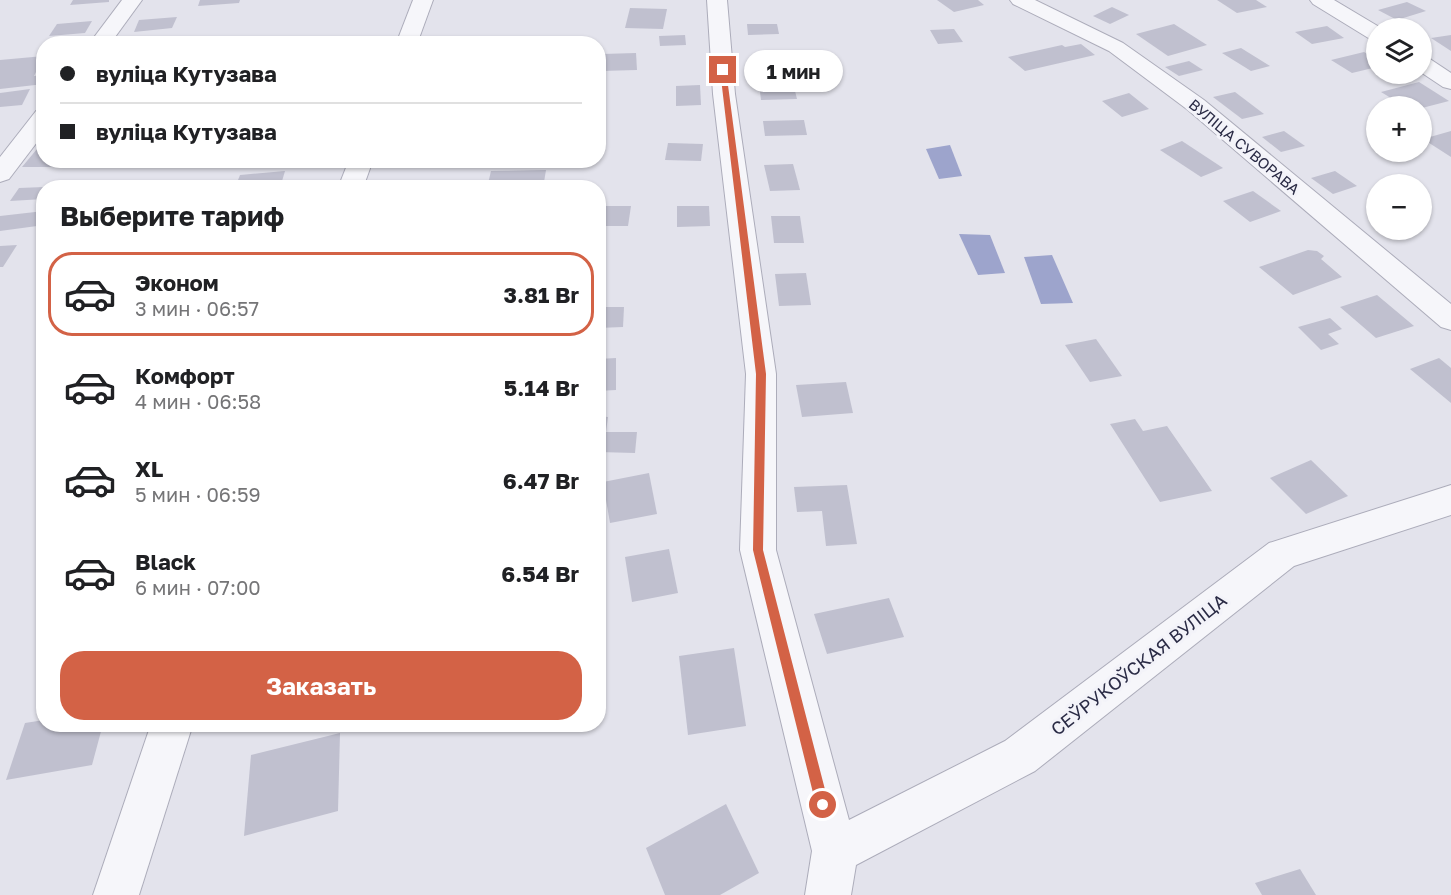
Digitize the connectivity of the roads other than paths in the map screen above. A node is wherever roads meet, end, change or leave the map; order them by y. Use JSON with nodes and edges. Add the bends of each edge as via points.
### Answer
{"nodes":[{"id":1,"x":132,"y":0,"type":"edge"},
{"id":2,"x":423,"y":0,"type":"edge"},
{"id":3,"x":717,"y":0,"type":"edge"},
{"id":4,"x":1020,"y":0,"type":"edge"},
{"id":5,"x":1320,"y":0,"type":"edge"},
{"id":6,"x":1366,"y":28,"type":"edge"},
{"id":7,"x":105,"y":36,"type":"edge"},
{"id":8,"x":409,"y":36,"type":"edge"},
{"id":9,"x":1432,"y":70,"type":"edge"},
{"id":10,"x":1451,"y":82,"type":"edge"},
{"id":11,"x":36,"y":127,"type":"edge"},
{"id":12,"x":0,"y":174,"type":"edge"},
{"id":13,"x":1451,"y":320,"type":"edge"},
{"id":14,"x":1451,"y":500,"type":"edge"},
{"id":15,"x":169,"y":732,"type":"edge"},
{"id":16,"x":835,"y":851,"type":"junction"},
{"id":17,"x":116,"y":895,"type":"edge"},
{"id":18,"x":828,"y":895,"type":"edge"}],
"edges":[{"from":1,"to":7,"type":"street"},
{"from":2,"to":8,"type":"street"},
{"from":3,"to":16,"type":"street","via":[[724,94],[761,374],[758,550]]},
{"from":4,"to":13,"type":"street","name":"ВУЛІЦА СУВОРАВА","via":[[1116,47],[1196,105]]},
{"from":5,"to":6,"type":"street"},
{"from":9,"to":10,"type":"street"},
{"from":11,"to":12,"type":"street"},
{"from":14,"to":16,"type":"street","name":"СЕЎРУКОЎСКАЯ ВУЛІЦА","via":[[1282,554],[1020,756]]},
{"from":15,"to":17,"type":"street"},
{"from":16,"to":18,"type":"street"}]}
